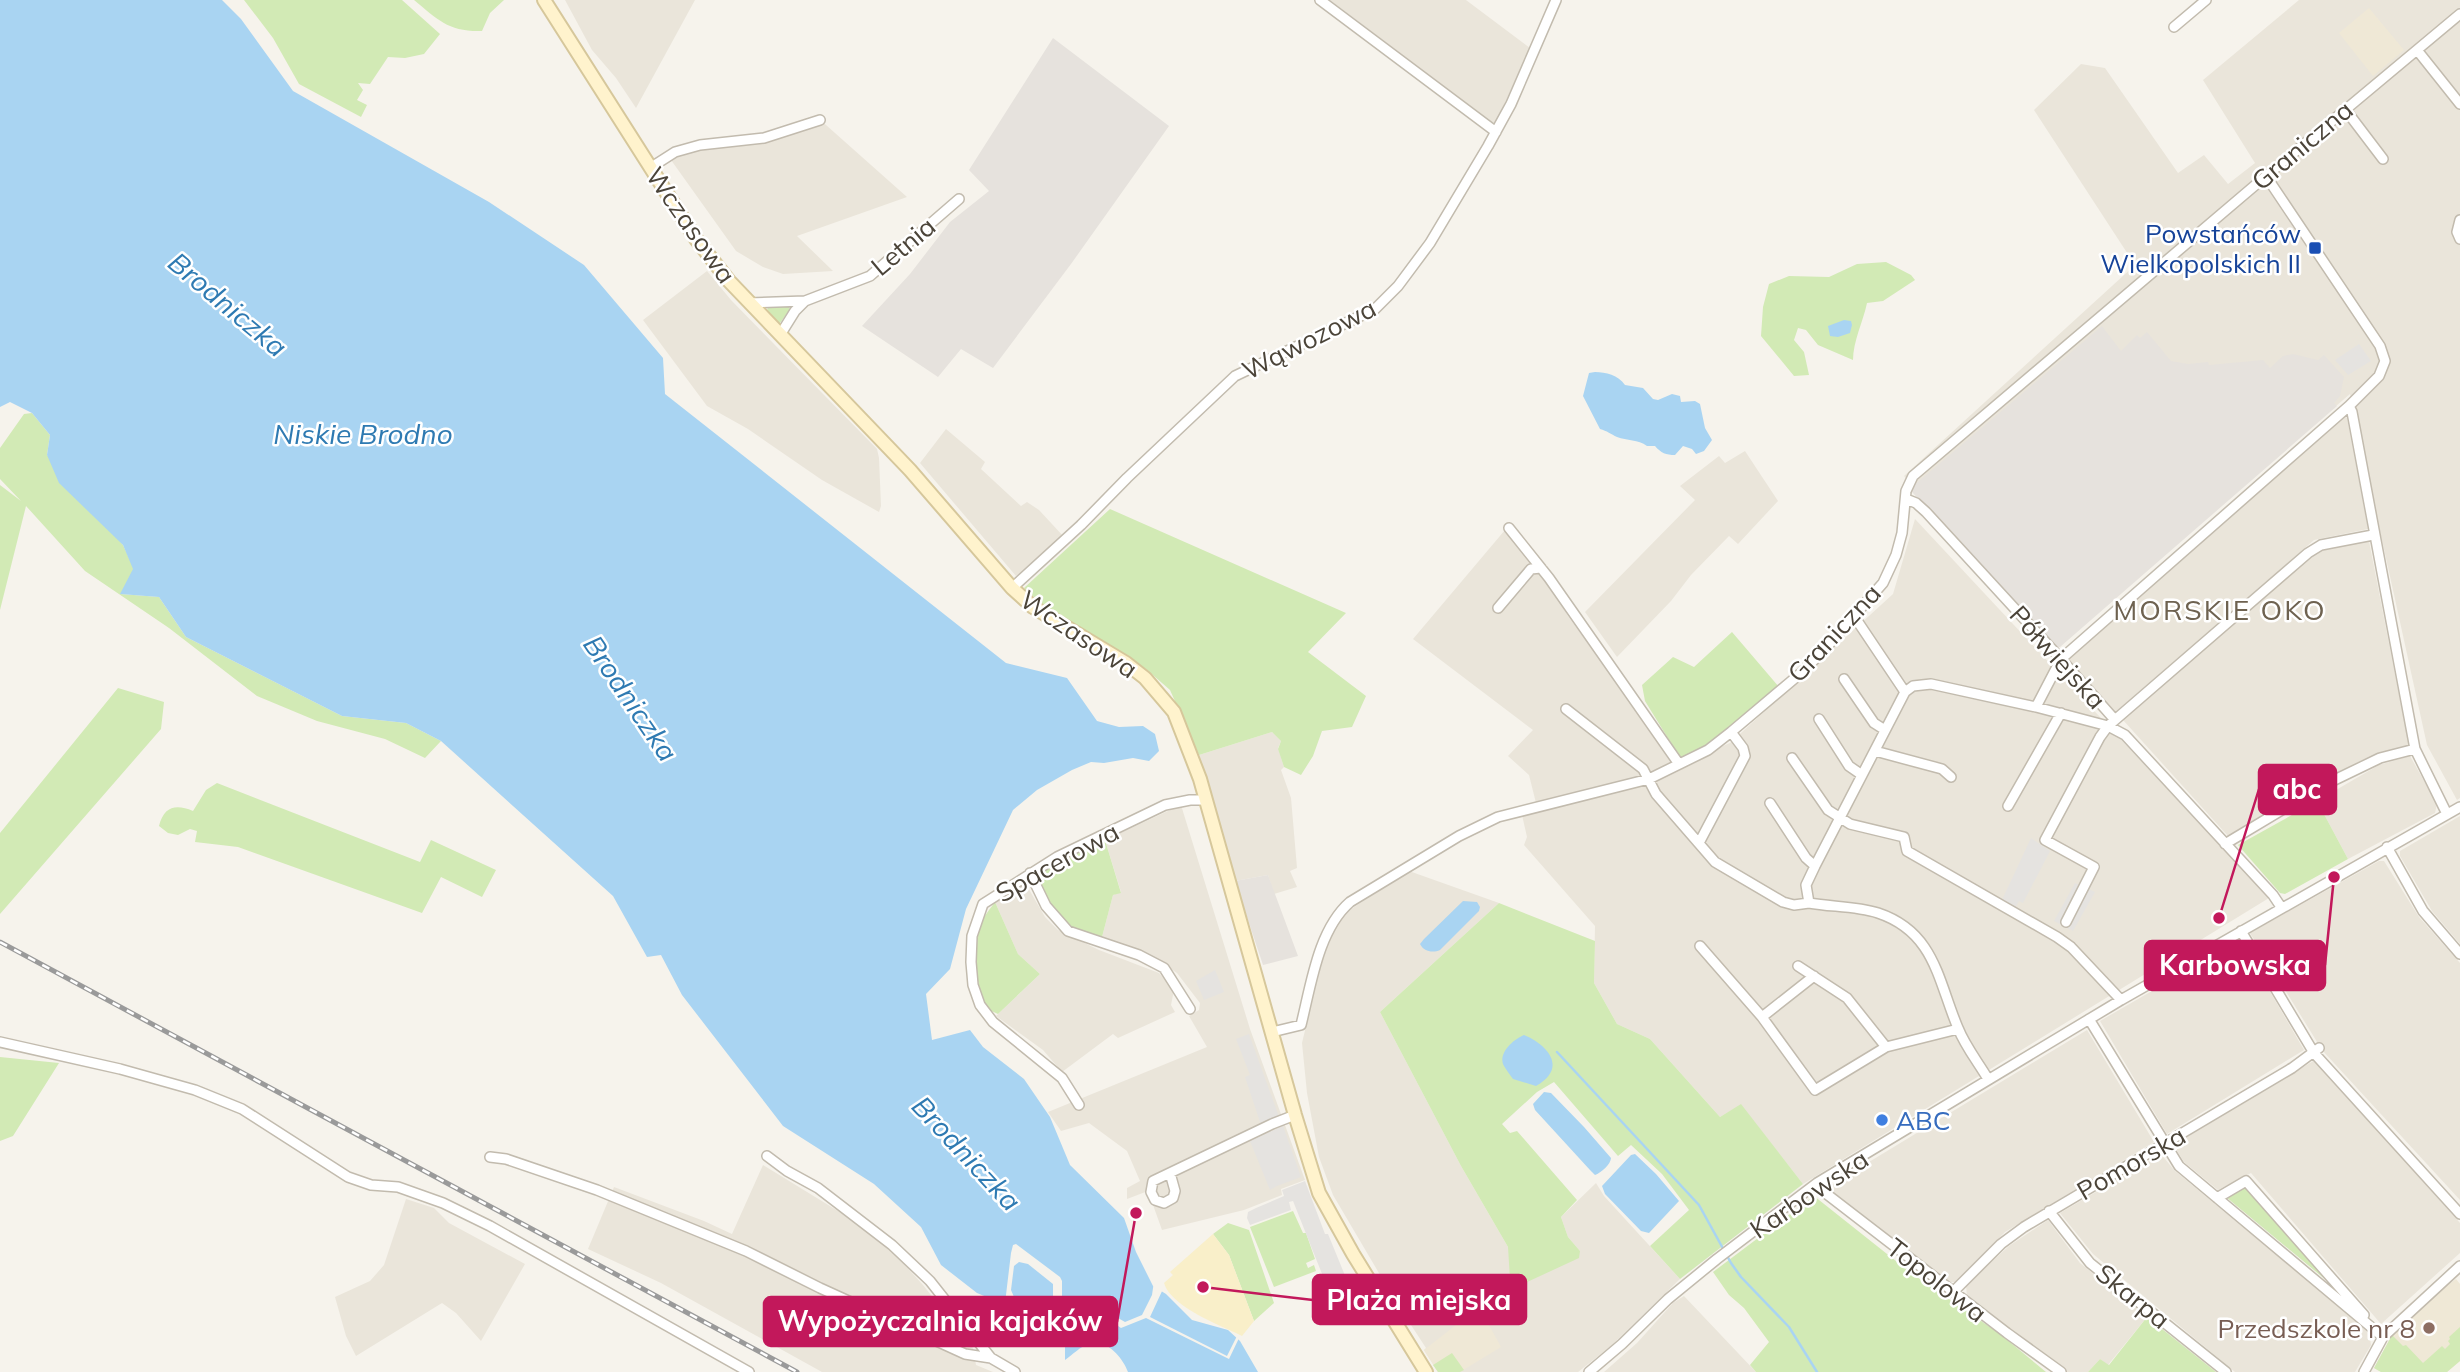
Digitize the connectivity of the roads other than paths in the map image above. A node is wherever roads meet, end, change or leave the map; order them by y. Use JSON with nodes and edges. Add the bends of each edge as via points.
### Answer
{"nodes":[{"id":1,"x":544,"y":0,"type":"edge"},
{"id":2,"x":1320,"y":0,"type":"edge"},
{"id":3,"x":1556,"y":0,"type":"edge"},
{"id":4,"x":2206,"y":0,"type":"edge"},
{"id":5,"x":2460,"y":14,"type":"edge"},
{"id":6,"x":2174,"y":27,"type":"dead end"},
{"id":7,"x":2417,"y":50,"type":"junction"},
{"id":8,"x":2460,"y":104,"type":"edge"},
{"id":9,"x":2345,"y":109,"type":"junction"},
{"id":10,"x":820,"y":120,"type":"dead end"},
{"id":11,"x":1496,"y":132,"type":"junction"},
{"id":12,"x":2383,"y":159,"type":"dead end"},
{"id":13,"x":650,"y":168,"type":"junction"},
{"id":14,"x":2266,"y":176,"type":"junction"},
{"id":15,"x":959,"y":199,"type":"dead end"},
{"id":16,"x":2460,"y":220,"type":"edge"},
{"id":17,"x":2460,"y":239,"type":"edge"},
{"id":18,"x":805,"y":301,"type":"junction"},
{"id":19,"x":749,"y":303,"type":"junction"},
{"id":20,"x":780,"y":335,"type":"junction"},
{"id":21,"x":2349,"y":406,"type":"junction"},
{"id":22,"x":1906,"y":499,"type":"junction"},
{"id":23,"x":1509,"y":528,"type":"dead end"},
{"id":24,"x":2373,"y":534,"type":"junction"},
{"id":25,"x":1541,"y":568,"type":"junction"},
{"id":26,"x":1012,"y":588,"type":"junction"},
{"id":27,"x":1498,"y":608,"type":"dead end"},
{"id":28,"x":1854,"y":616,"type":"junction"},
{"id":29,"x":2061,"y":659,"type":"junction"},
{"id":30,"x":1844,"y":679,"type":"dead end"},
{"id":31,"x":1905,"y":692,"type":"junction"},
{"id":32,"x":2036,"y":707,"type":"junction"},
{"id":33,"x":1566,"y":709,"type":"dead end"},
{"id":34,"x":2061,"y":713,"type":"junction"},
{"id":35,"x":1819,"y":719,"type":"dead end"},
{"id":36,"x":2111,"y":723,"type":"junction"},
{"id":37,"x":1885,"y":730,"type":"junction"},
{"id":38,"x":1731,"y":732,"type":"junction"},
{"id":39,"x":2415,"y":749,"type":"junction"},
{"id":40,"x":1875,"y":751,"type":"junction"},
{"id":41,"x":1792,"y":758,"type":"dead end"},
{"id":42,"x":1679,"y":764,"type":"junction"},
{"id":43,"x":1862,"y":775,"type":"junction"},
{"id":44,"x":1951,"y":777,"type":"dead end"},
{"id":45,"x":1648,"y":779,"type":"junction"},
{"id":46,"x":1206,"y":800,"type":"junction"},
{"id":47,"x":1770,"y":803,"type":"dead end"},
{"id":48,"x":2008,"y":806,"type":"dead end"},
{"id":49,"x":2460,"y":807,"type":"edge"},
{"id":50,"x":2447,"y":814,"type":"junction"},
{"id":51,"x":1839,"y":818,"type":"junction"},
{"id":52,"x":1699,"y":843,"type":"junction"},
{"id":53,"x":2225,"y":844,"type":"junction"},
{"id":54,"x":2387,"y":847,"type":"junction"},
{"id":55,"x":1815,"y":866,"type":"junction"},
{"id":56,"x":1030,"y":873,"type":"junction"},
{"id":57,"x":1809,"y":903,"type":"junction"},
{"id":58,"x":2281,"y":907,"type":"junction"},
{"id":59,"x":2066,"y":922,"type":"dead end"},
{"id":60,"x":2241,"y":931,"type":"junction"},
{"id":61,"x":1700,"y":946,"type":"dead end"},
{"id":62,"x":2460,"y":954,"type":"edge"},
{"id":63,"x":1798,"y":966,"type":"dead end"},
{"id":64,"x":1814,"y":976,"type":"junction"},
{"id":65,"x":2121,"y":1000,"type":"junction"},
{"id":66,"x":1190,"y":1009,"type":"dead end"},
{"id":67,"x":1762,"y":1017,"type":"junction"},
{"id":68,"x":2089,"y":1019,"type":"junction"},
{"id":69,"x":1958,"y":1029,"type":"junction"},
{"id":70,"x":1272,"y":1032,"type":"junction"},
{"id":71,"x":0,"y":1042,"type":"edge"},
{"id":72,"x":1886,"y":1047,"type":"junction"},
{"id":73,"x":2317,"y":1051,"type":"junction"},
{"id":74,"x":1988,"y":1079,"type":"junction"},
{"id":75,"x":1079,"y":1105,"type":"dead end"},
{"id":76,"x":1294,"y":1115,"type":"junction"},
{"id":77,"x":2164,"y":1145,"type":"junction"},
{"id":78,"x":767,"y":1156,"type":"dead end"},
{"id":79,"x":490,"y":1157,"type":"dead end"},
{"id":80,"x":1170,"y":1173,"type":"dead end"},
{"id":81,"x":1817,"y":1183,"type":"junction"},
{"id":82,"x":2217,"y":1198,"type":"junction"},
{"id":83,"x":2049,"y":1211,"type":"junction"},
{"id":84,"x":2460,"y":1214,"type":"edge"},
{"id":85,"x":2460,"y":1266,"type":"edge"},
{"id":86,"x":1953,"y":1292,"type":"junction"},
{"id":87,"x":2383,"y":1337,"type":"junction"},
{"id":88,"x":991,"y":1359,"type":"junction"},
{"id":89,"x":744,"y":1371,"type":"edge"},
{"id":90,"x":1015,"y":1372,"type":"edge"},
{"id":91,"x":1426,"y":1372,"type":"edge"},
{"id":92,"x":1589,"y":1372,"type":"edge"},
{"id":93,"x":2061,"y":1372,"type":"edge"},
{"id":94,"x":2226,"y":1372,"type":"edge"},
{"id":95,"x":2364,"y":1372,"type":"edge"}],
"edges":[{"from":1,"to":13,"type":"street","name":"Wczasowa"},
{"from":2,"to":11,"type":"street"},
{"from":3,"to":11,"type":"street","name":"Wąwozowa"},
{"from":4,"to":6,"type":"street"},
{"from":5,"to":7,"type":"street","name":"Graniczna"},
{"from":7,"to":8,"type":"street"},
{"from":7,"to":9,"type":"street","name":"Graniczna"},
{"from":9,"to":12,"type":"street"},
{"from":9,"to":14,"type":"street","name":"Graniczna"},
{"from":10,"to":13,"type":"street","via":[[764,138],[675,152]]},
{"from":11,"to":26,"type":"street","name":"Wąwozowa","via":[[1430,243],[1375,309],[1235,376]]},
{"from":13,"to":19,"type":"street","name":"Wczasowa","via":[[705,250]]},
{"from":14,"to":21,"type":"street","via":[[2380,346],[2385,361],[2379,376]]},
{"from":14,"to":22,"type":"street","name":"Graniczna","via":[[1913,476]]},
{"from":15,"to":18,"type":"street","name":"Letnia","via":[[870,276]]},
{"from":16,"to":17,"type":"street"},
{"from":18,"to":19,"type":"street","name":"Letnia"},
{"from":18,"to":20,"type":"street"},
{"from":19,"to":20,"type":"street","name":"Wczasowa"},
{"from":20,"to":26,"type":"street","name":"Wczasowa","via":[[910,470]]},
{"from":21,"to":24,"type":"street"},
{"from":21,"to":29,"type":"street"},
{"from":22,"to":28,"type":"street","name":"Graniczna","via":[[1896,555],[1883,583]]},
{"from":22,"to":29,"type":"street","name":"Półwiejska","via":[[1926,512]]},
{"from":23,"to":25,"type":"street"},
{"from":24,"to":36,"type":"street","via":[[2321,545],[2308,553]]},
{"from":24,"to":39,"type":"street"},
{"from":25,"to":27,"type":"street","via":[[1531,569]]},
{"from":25,"to":42,"type":"street"},
{"from":26,"to":46,"type":"street","name":"Wczasowa","via":[[1033,607],[1145,678],[1174,712]]},
{"from":28,"to":31,"type":"street"},
{"from":28,"to":38,"type":"street","name":"Graniczna","via":[[1801,673]]},
{"from":29,"to":32,"type":"street"},
{"from":29,"to":36,"type":"street","name":"Półwiejska"},
{"from":30,"to":37,"type":"street","via":[[1874,723]]},
{"from":31,"to":32,"type":"street","via":[[1931,684]]},
{"from":31,"to":37,"type":"street"},
{"from":32,"to":34,"type":"street"},
{"from":33,"to":45,"type":"street","via":[[1643,769]]},
{"from":34,"to":36,"type":"street"},
{"from":34,"to":48,"type":"street"},
{"from":35,"to":43,"type":"street","via":[[1849,766]]},
{"from":36,"to":53,"type":"street","name":"Półwiejska"},
{"from":36,"to":59,"type":"street","via":[[2045,840],[2094,867]]},
{"from":37,"to":40,"type":"street"},
{"from":38,"to":42,"type":"street","name":"Graniczna"},
{"from":38,"to":52,"type":"street","via":[[1745,756]]},
{"from":39,"to":50,"type":"street"},
{"from":39,"to":53,"type":"street","via":[[2380,758],[2320,787]]},
{"from":40,"to":43,"type":"street"},
{"from":40,"to":44,"type":"street","via":[[1942,769]]},
{"from":41,"to":51,"type":"street","via":[[1828,810]]},
{"from":42,"to":45,"type":"street","name":"Graniczna"},
{"from":43,"to":51,"type":"street"},
{"from":45,"to":52,"type":"street"},
{"from":45,"to":70,"type":"street","name":"Graniczna","via":[[1498,817],[1350,902],[1331,926],[1301,1025]]},
{"from":46,"to":56,"type":"street","name":"Spacerowa","via":[[1165,805]]},
{"from":46,"to":70,"type":"street","name":"Wczasowa"},
{"from":47,"to":55,"type":"street"},
{"from":49,"to":50,"type":"street","name":"Karbowska"},
{"from":50,"to":54,"type":"street","name":"Karbowska"},
{"from":51,"to":55,"type":"street"},
{"from":51,"to":65,"type":"street","via":[[1904,837],[1907,851],[2071,947]]},
{"from":52,"to":57,"type":"street","via":[[1715,863],[1783,902]]},
{"from":53,"to":58,"type":"street","name":"Półwiejska"},
{"from":54,"to":58,"type":"street","name":"Karbowska"},
{"from":54,"to":62,"type":"street","via":[[2423,911]]},
{"from":55,"to":57,"type":"street","via":[[1806,885]]},
{"from":56,"to":66,"type":"street","via":[[1046,906],[1068,931],[1164,968]]},
{"from":56,"to":75,"type":"street","name":"Spacerowa","via":[[983,904],[972,936],[973,985],[993,1022],[1062,1078]]},
{"from":57,"to":69,"type":"street","via":[[1877,913],[1904,928],[1933,959]]},
{"from":58,"to":60,"type":"street","name":"Karbowska"},
{"from":60,"to":65,"type":"street","name":"Karbowska"},
{"from":60,"to":73,"type":"street"},
{"from":61,"to":67,"type":"street"},
{"from":63,"to":64,"type":"street"},
{"from":64,"to":67,"type":"street"},
{"from":64,"to":72,"type":"street","via":[[1847,998]]},
{"from":65,"to":68,"type":"street","name":"Karbowska"},
{"from":67,"to":72,"type":"street","via":[[1815,1090]]},
{"from":68,"to":74,"type":"street","name":"Karbowska"},
{"from":68,"to":77,"type":"street"},
{"from":69,"to":72,"type":"street"},
{"from":69,"to":74,"type":"street"},
{"from":70,"to":76,"type":"street","name":"Wczasowa"},
{"from":71,"to":89,"type":"street","via":[[120,1069],[242,1109],[348,1177],[371,1185],[398,1186],[479,1220]]},
{"from":73,"to":77,"type":"street","name":"Pomorska"},
{"from":73,"to":84,"type":"street"},
{"from":74,"to":81,"type":"street","name":"Karbowska"},
{"from":76,"to":80,"type":"street"},
{"from":76,"to":91,"type":"street","name":"Wczasowa","via":[[1325,1203]]},
{"from":77,"to":82,"type":"street","via":[[2179,1166]]},
{"from":77,"to":83,"type":"street","name":"Pomorska"},
{"from":78,"to":88,"type":"street","via":[[818,1188],[892,1245],[930,1281]]},
{"from":79,"to":88,"type":"street","via":[[506,1158],[597,1190],[746,1251],[965,1354]]},
{"from":81,"to":86,"type":"street","name":"Topolowa"},
{"from":81,"to":92,"type":"street","name":"Karbowska","via":[[1668,1299]]},
{"from":82,"to":87,"type":"street"},
{"from":82,"to":87,"type":"street","via":[[2246,1181]]},
{"from":83,"to":86,"type":"street","name":"Pomorska","via":[[2001,1244]]},
{"from":83,"to":94,"type":"street","name":"Skarpa","via":[[2090,1263]]},
{"from":85,"to":87,"type":"street"},
{"from":86,"to":93,"type":"street","name":"Topolowa"},
{"from":87,"to":95,"type":"street"},
{"from":88,"to":90,"type":"street"}]}
